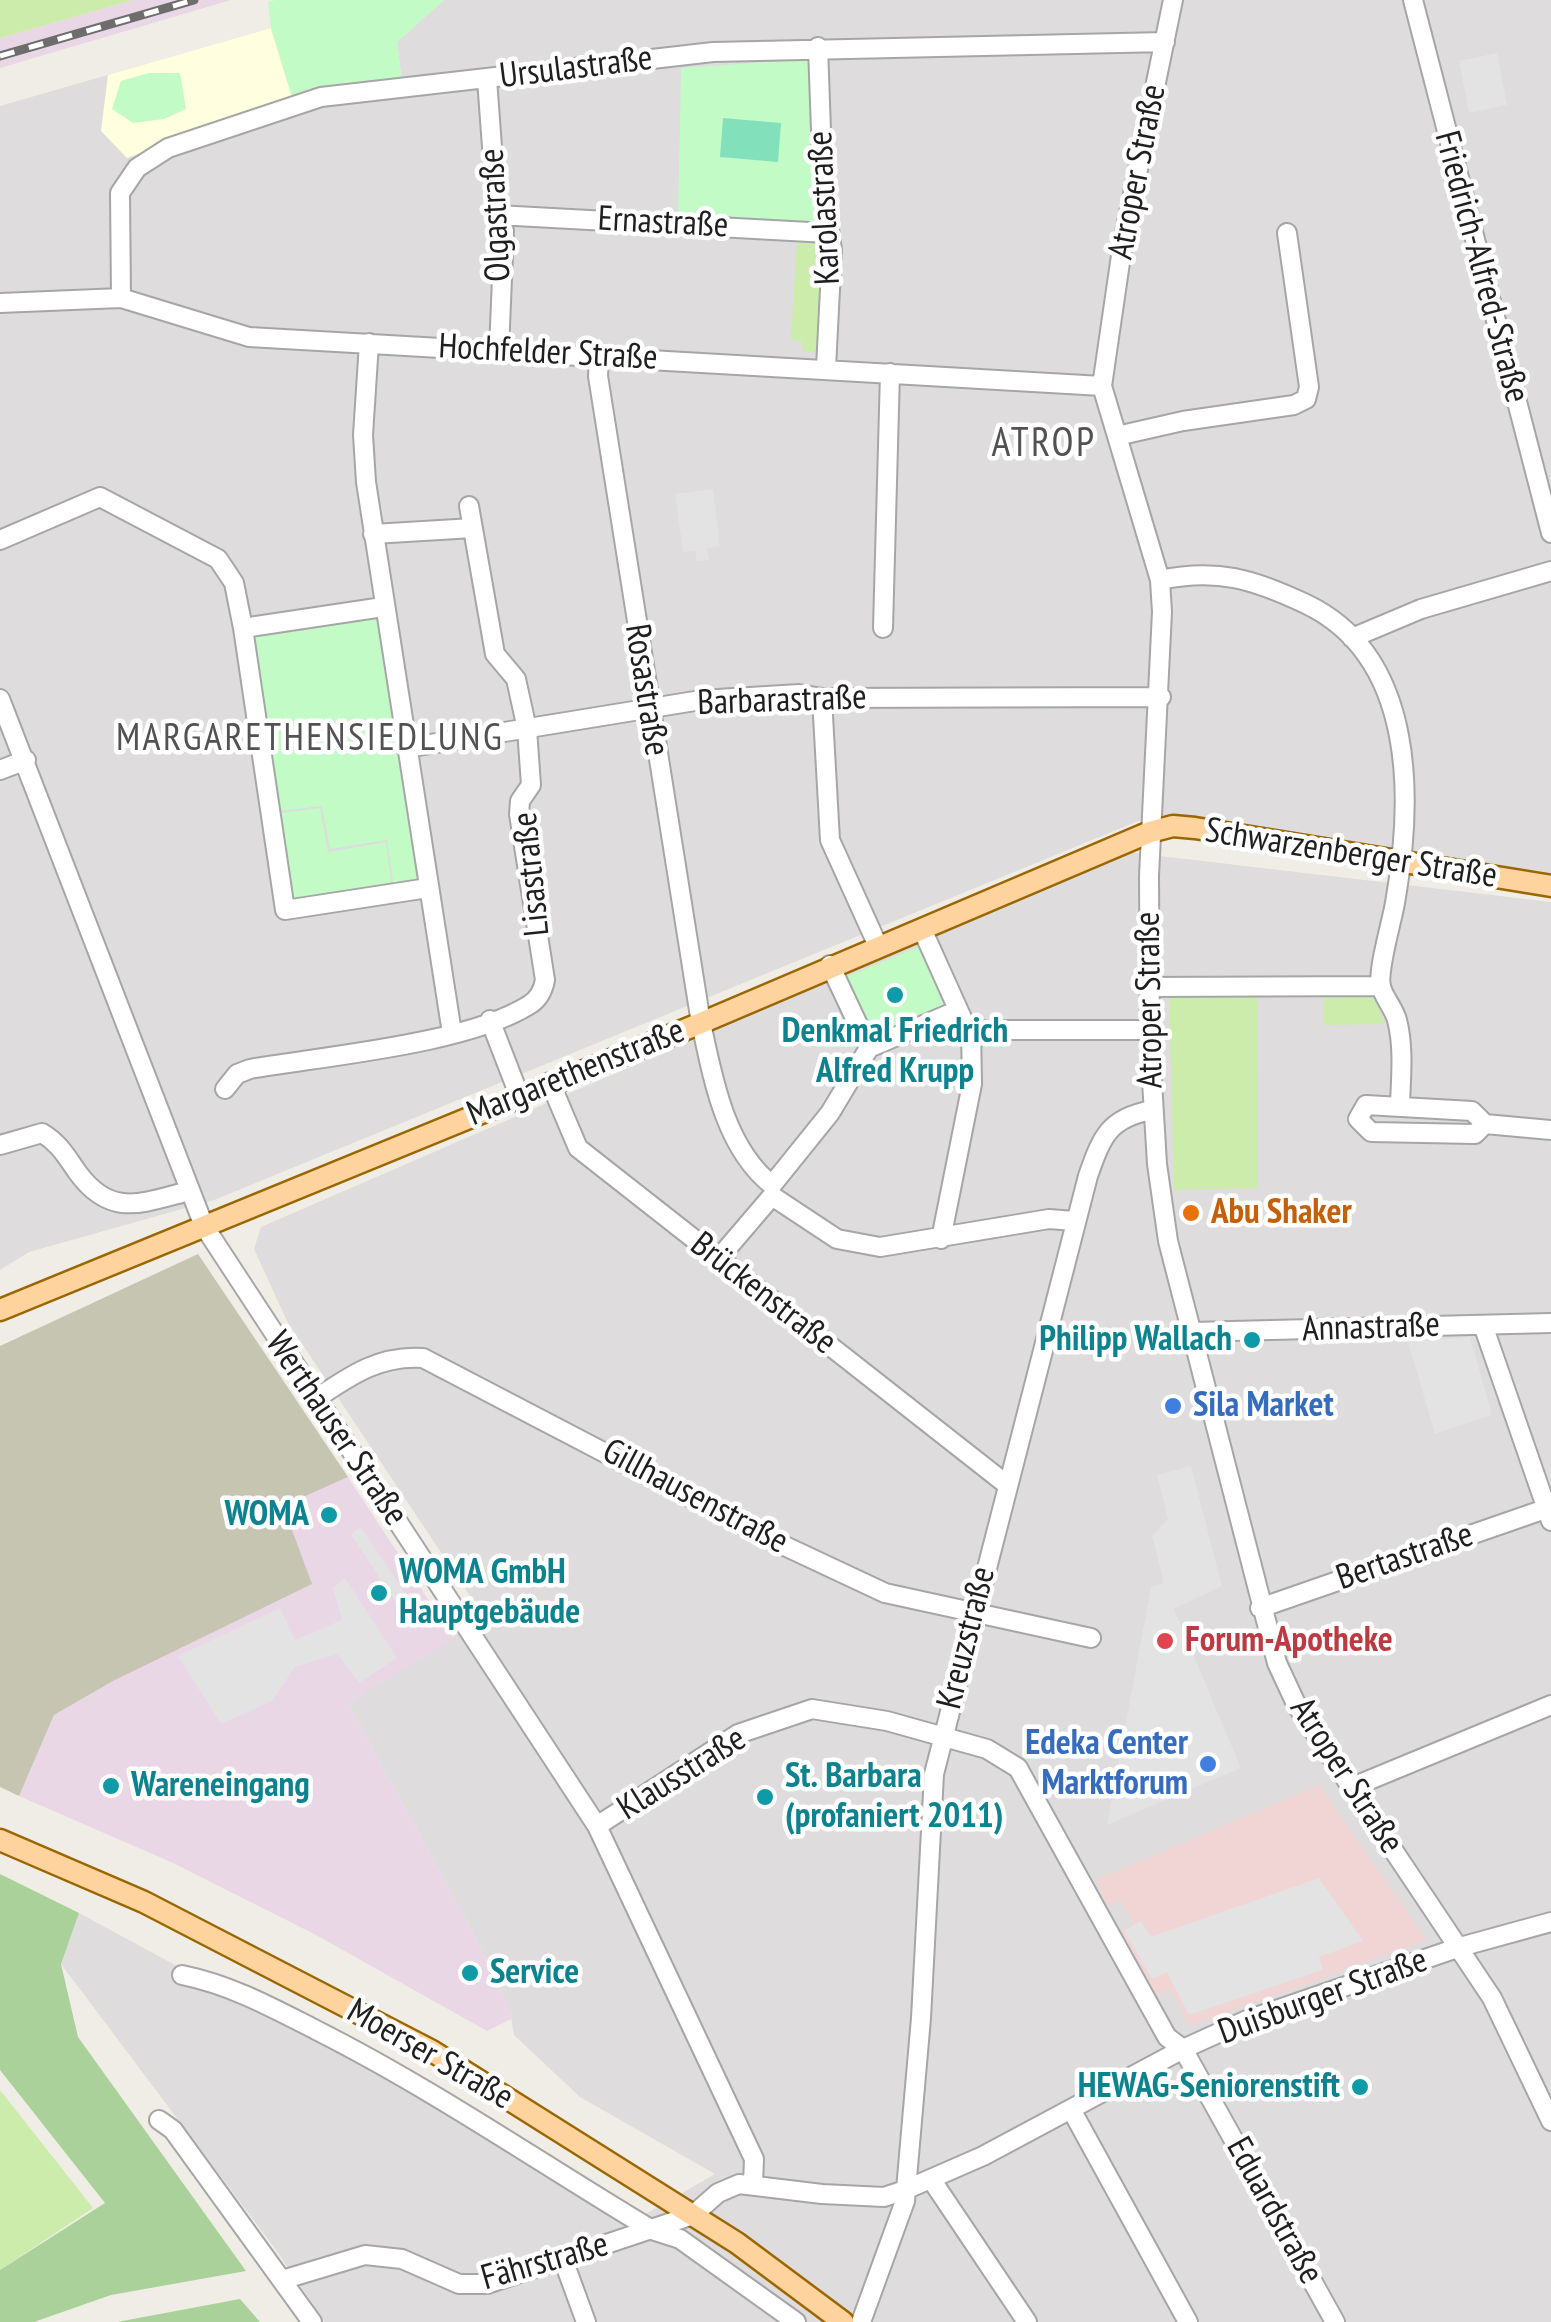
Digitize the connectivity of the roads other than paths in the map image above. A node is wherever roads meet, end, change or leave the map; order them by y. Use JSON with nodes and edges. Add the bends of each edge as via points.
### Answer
{"nodes":[{"id":1,"x":1173,"y":0,"type":"edge"},
{"id":2,"x":1413,"y":0,"type":"edge"},
{"id":3,"x":1165,"y":42,"type":"junction"},
{"id":4,"x":818,"y":48,"type":"junction"},
{"id":5,"x":487,"y":79,"type":"junction"},
{"id":6,"x":497,"y":215,"type":"junction"},
{"id":7,"x":828,"y":233,"type":"junction"},
{"id":8,"x":1287,"y":233,"type":"dead end"},
{"id":9,"x":121,"y":298,"type":"junction"},
{"id":10,"x":0,"y":304,"type":"edge"},
{"id":11,"x":369,"y":344,"type":"junction"},
{"id":12,"x":499,"y":350,"type":"junction"},
{"id":13,"x":599,"y":356,"type":"junction"},
{"id":14,"x":826,"y":368,"type":"junction"},
{"id":15,"x":890,"y":373,"type":"junction"},
{"id":16,"x":1102,"y":386,"type":"junction"},
{"id":17,"x":1117,"y":436,"type":"junction"},
{"id":18,"x":469,"y":506,"type":"dead end"},
{"id":19,"x":473,"y":528,"type":"junction"},
{"id":20,"x":1551,"y":533,"type":"edge"},
{"id":21,"x":373,"y":534,"type":"junction"},
{"id":22,"x":0,"y":540,"type":"edge"},
{"id":23,"x":1551,"y":571,"type":"edge"},
{"id":24,"x":1160,"y":580,"type":"junction"},
{"id":25,"x":383,"y":607,"type":"junction"},
{"id":26,"x":243,"y":628,"type":"junction"},
{"id":27,"x":883,"y":628,"type":"dead end"},
{"id":28,"x":1352,"y":638,"type":"junction"},
{"id":29,"x":1161,"y":697,"type":"junction"},
{"id":30,"x":822,"y":698,"type":"junction"},
{"id":31,"x":0,"y":699,"type":"edge"},
{"id":32,"x":649,"y":710,"type":"junction"},
{"id":33,"x":527,"y":729,"type":"junction"},
{"id":34,"x":406,"y":748,"type":"junction"},
{"id":35,"x":26,"y":760,"type":"junction"},
{"id":36,"x":0,"y":770,"type":"edge"},
{"id":37,"x":1150,"y":832,"type":"junction"},
{"id":38,"x":1403,"y":861,"type":"junction"},
{"id":39,"x":1551,"y":886,"type":"edge"},
{"id":40,"x":428,"y":888,"type":"junction"},
{"id":41,"x":922,"y":929,"type":"junction"},
{"id":42,"x":878,"y":946,"type":"junction"},
{"id":43,"x":830,"y":965,"type":"junction"},
{"id":44,"x":1149,"y":986,"type":"junction"},
{"id":45,"x":1380,"y":986,"type":"junction"},
{"id":46,"x":956,"y":1011,"type":"junction"},
{"id":47,"x":490,"y":1020,"type":"junction"},
{"id":48,"x":700,"y":1023,"type":"junction"},
{"id":49,"x":971,"y":1030,"type":"junction"},
{"id":50,"x":1150,"y":1030,"type":"junction"},
{"id":51,"x":452,"y":1033,"type":"junction"},
{"id":52,"x":869,"y":1048,"type":"junction"},
{"id":53,"x":550,"y":1082,"type":"junction"},
{"id":54,"x":225,"y":1089,"type":"dead end"},
{"id":55,"x":519,"y":1094,"type":"junction"},
{"id":56,"x":1400,"y":1104,"type":"junction"},
{"id":57,"x":1152,"y":1110,"type":"junction"},
{"id":58,"x":1485,"y":1124,"type":"junction"},
{"id":59,"x":1551,"y":1130,"type":"edge"},
{"id":60,"x":0,"y":1145,"type":"edge"},
{"id":61,"x":772,"y":1190,"type":"junction"},
{"id":62,"x":189,"y":1191,"type":"junction"},
{"id":63,"x":1074,"y":1221,"type":"junction"},
{"id":64,"x":204,"y":1226,"type":"junction"},
{"id":65,"x":941,"y":1239,"type":"junction"},
{"id":66,"x":718,"y":1258,"type":"junction"},
{"id":67,"x":0,"y":1310,"type":"edge"},
{"id":68,"x":1551,"y":1323,"type":"edge"},
{"id":69,"x":1483,"y":1324,"type":"junction"},
{"id":70,"x":1192,"y":1332,"type":"junction"},
{"id":71,"x":317,"y":1398,"type":"junction"},
{"id":72,"x":1006,"y":1484,"type":"junction"},
{"id":73,"x":1549,"y":1512,"type":"edge"},
{"id":74,"x":1260,"y":1608,"type":"junction"},
{"id":75,"x":972,"y":1613,"type":"junction"},
{"id":76,"x":1091,"y":1638,"type":"dead end"},
{"id":77,"x":1551,"y":1705,"type":"edge"},
{"id":78,"x":943,"y":1736,"type":"junction"},
{"id":79,"x":1350,"y":1788,"type":"junction"},
{"id":80,"x":598,"y":1826,"type":"junction"},
{"id":81,"x":0,"y":1840,"type":"edge"},
{"id":82,"x":1551,"y":1922,"type":"edge"},
{"id":83,"x":1460,"y":1947,"type":"junction"},
{"id":84,"x":182,"y":1975,"type":"dead end"},
{"id":85,"x":1183,"y":2049,"type":"junction"},
{"id":86,"x":1072,"y":2110,"type":"junction"},
{"id":87,"x":159,"y":2120,"type":"dead end"},
{"id":88,"x":1551,"y":2121,"type":"edge"},
{"id":89,"x":931,"y":2178,"type":"junction"},
{"id":90,"x":753,"y":2183,"type":"junction"},
{"id":91,"x":905,"y":2190,"type":"junction"},
{"id":92,"x":693,"y":2215,"type":"junction"},
{"id":93,"x":652,"y":2230,"type":"junction"},
{"id":94,"x":564,"y":2262,"type":"junction"},
{"id":95,"x":282,"y":2280,"type":"junction"},
{"id":96,"x":838,"y":2320,"type":"edge"},
{"id":97,"x":312,"y":2322,"type":"edge"},
{"id":98,"x":586,"y":2322,"type":"edge"},
{"id":99,"x":796,"y":2322,"type":"edge"},
{"id":100,"x":860,"y":2322,"type":"edge"},
{"id":101,"x":1026,"y":2322,"type":"edge"},
{"id":102,"x":1188,"y":2322,"type":"edge"},
{"id":103,"x":1335,"y":2322,"type":"edge"}],
"edges":[{"from":1,"to":3,"type":"street","name":"Atroper Straße"},
{"from":2,"to":20,"type":"street","name":"Friedrich-Alfred-Straße"},
{"from":3,"to":4,"type":"street","name":"Ursulastraße"},
{"from":3,"to":16,"type":"street","name":"Atroper Straße","via":[[1123,242]]},
{"from":4,"to":5,"type":"street","name":"Ursulastraße","via":[[713,52]]},
{"from":4,"to":7,"type":"street","name":"Karolastraße"},
{"from":5,"to":6,"type":"street","name":"Olgastraße"},
{"from":5,"to":9,"type":"street","name":"Ursulastraße","via":[[321,97],[168,148],[137,168],[120,193]]},
{"from":6,"to":7,"type":"street","name":"Ernastraße"},
{"from":6,"to":12,"type":"street","name":"Olgastraße","via":[[504,231]]},
{"from":7,"to":14,"type":"street","name":"Karolastraße"},
{"from":8,"to":17,"type":"street","via":[[1310,387],[1306,399]]},
{"from":9,"to":10,"type":"street","name":"Hochfelder Straße"},
{"from":9,"to":11,"type":"street","name":"Hochfelder Straße","via":[[249,337]]},
{"from":11,"to":12,"type":"street","name":"Hochfelder Straße"},
{"from":11,"to":21,"type":"street","via":[[363,435]]},
{"from":12,"to":13,"type":"street","name":"Hochfelder Straße"},
{"from":13,"to":14,"type":"street","name":"Hochfelder Straße"},
{"from":13,"to":32,"type":"street","name":"Rosastraße"},
{"from":14,"to":15,"type":"street","name":"Hochfelder Straße"},
{"from":15,"to":16,"type":"street","name":"Hochfelder Straße"},
{"from":15,"to":27,"type":"street"},
{"from":16,"to":17,"type":"street","name":"Atroper Straße"},
{"from":17,"to":24,"type":"street","name":"Atroper Straße"},
{"from":18,"to":19,"type":"street","name":"Lisastraße"},
{"from":19,"to":21,"type":"street"},
{"from":19,"to":33,"type":"street","name":"Lisastraße","via":[[494,654],[516,678]]},
{"from":21,"to":25,"type":"street"},
{"from":22,"to":26,"type":"street","via":[[100,497],[218,559],[234,583]]},
{"from":23,"to":28,"type":"street","via":[[1421,609]]},
{"from":24,"to":28,"type":"street","via":[[1201,571],[1262,584],[1324,612]]},
{"from":24,"to":29,"type":"street","name":"Atroper Straße"},
{"from":25,"to":26,"type":"street"},
{"from":25,"to":34,"type":"street"},
{"from":26,"to":40,"type":"street","via":[[285,910]]},
{"from":28,"to":38,"type":"street","via":[[1392,705],[1404,742]]},
{"from":29,"to":30,"type":"street","name":"Barbarastraße"},
{"from":29,"to":37,"type":"street","name":"Atroper Straße"},
{"from":30,"to":32,"type":"street","name":"Barbarastraße","via":[[701,700]]},
{"from":30,"to":42,"type":"street","via":[[830,840]]},
{"from":31,"to":35,"type":"street","name":"Werthauser Straße"},
{"from":32,"to":33,"type":"street","name":"Barbarastraße"},
{"from":32,"to":48,"type":"street","name":"Rosastraße"},
{"from":33,"to":34,"type":"street","name":"Barbarastraße"},
{"from":33,"to":47,"type":"street","name":"Lisastraße","via":[[531,786],[519,814],[545,980],[531,1004]]},
{"from":34,"to":40,"type":"street"},
{"from":35,"to":36,"type":"street"},
{"from":35,"to":62,"type":"street","name":"Werthauser Straße"},
{"from":37,"to":38,"type":"main road","name":"Schwarzenberger Straße","via":[[1195,828]]},
{"from":37,"to":41,"type":"main road","name":"Margarethenstraße"},
{"from":37,"to":44,"type":"street","name":"Atroper Straße"},
{"from":38,"to":39,"type":"main road","name":"Schwarzenberger Straße"},
{"from":38,"to":45,"type":"street"},
{"from":40,"to":51,"type":"street"},
{"from":41,"to":42,"type":"main road","name":"Margarethenstraße"},
{"from":41,"to":46,"type":"street"},
{"from":42,"to":43,"type":"main road","name":"Margarethenstraße"},
{"from":43,"to":48,"type":"main road","name":"Margarethenstraße"},
{"from":43,"to":52,"type":"street"},
{"from":44,"to":45,"type":"street"},
{"from":44,"to":50,"type":"street","name":"Atroper Straße"},
{"from":45,"to":56,"type":"street","via":[[1397,1021]]},
{"from":46,"to":49,"type":"street"},
{"from":46,"to":52,"type":"street"},
{"from":47,"to":51,"type":"street","name":"Lisastraße"},
{"from":47,"to":55,"type":"street"},
{"from":48,"to":53,"type":"main road","name":"Margarethenstraße"},
{"from":48,"to":61,"type":"street","name":"Rosastraße","via":[[736,1140]]},
{"from":49,"to":50,"type":"street"},
{"from":49,"to":65,"type":"street","via":[[972,1084]]},
{"from":50,"to":57,"type":"street","name":"Atroper Straße"},
{"from":51,"to":54,"type":"street","name":"Lisastraße","via":[[250,1069]]},
{"from":52,"to":61,"type":"street","via":[[830,1114]]},
{"from":53,"to":55,"type":"main road","name":"Margarethenstraße"},
{"from":53,"to":66,"type":"street","name":"Brückenstraße","via":[[578,1148]]},
{"from":55,"to":64,"type":"main road","name":"Margarethenstraße"},
{"from":56,"to":58,"type":"street","via":[[1472,1111]]},
{"from":56,"to":58,"type":"street","via":[[1366,1105],[1358,1119],[1371,1132],[1410,1134],[1475,1134]]},
{"from":57,"to":63,"type":"street","name":"Kreuzstraße","via":[[1127,1114],[1110,1127]]},
{"from":57,"to":70,"type":"street","name":"Atroper Straße","via":[[1168,1241]]},
{"from":58,"to":59,"type":"street"},
{"from":60,"to":62,"type":"street","via":[[42,1132],[58,1142],[99,1198],[119,1204]]},
{"from":61,"to":65,"type":"street","name":"Rosastraße","via":[[836,1239],[880,1247]]},
{"from":61,"to":66,"type":"street"},
{"from":62,"to":64,"type":"street","name":"Werthauser Straße"},
{"from":63,"to":65,"type":"street","name":"Rosastraße","via":[[1050,1219]]},
{"from":63,"to":72,"type":"street","name":"Kreuzstraße"},
{"from":64,"to":67,"type":"main road","name":"Margarethenstraße"},
{"from":64,"to":71,"type":"street","name":"Werthauser Straße"},
{"from":66,"to":72,"type":"street","name":"Brückenstraße"},
{"from":68,"to":69,"type":"street","name":"Annastraße"},
{"from":69,"to":70,"type":"street","name":"Annastraße"},
{"from":69,"to":73,"type":"street"},
{"from":70,"to":74,"type":"street","name":"Atroper Straße"},
{"from":71,"to":75,"type":"street","name":"Gillhausenstraße","via":[[360,1369],[400,1356],[424,1358],[772,1540],[869,1585]]},
{"from":71,"to":80,"type":"street","name":"Werthauser Straße"},
{"from":72,"to":75,"type":"street","name":"Kreuzstraße"},
{"from":73,"to":74,"type":"street","name":"Bertastraße"},
{"from":74,"to":79,"type":"street","name":"Atroper Straße","via":[[1297,1706]]},
{"from":75,"to":76,"type":"street","name":"Gillhausenstraße"},
{"from":75,"to":78,"type":"street","name":"Kreuzstraße"},
{"from":77,"to":79,"type":"street"},
{"from":78,"to":80,"type":"street","name":"Klausstraße","via":[[812,1709],[738,1734]]},
{"from":78,"to":85,"type":"street","name":"Klausstraße","via":[[1004,1756],[1018,1768],[1167,2037]]},
{"from":78,"to":91,"type":"street","name":"Kreuzstraße","via":[[934,1774]]},
{"from":79,"to":83,"type":"street","name":"Atroper Straße"},
{"from":80,"to":90,"type":"street","name":"Werthauser Straße","via":[[754,2159]]},
{"from":81,"to":92,"type":"main road","name":"Moerser Straße","via":[[144,1902],[432,2052]]},
{"from":82,"to":83,"type":"street","name":"Duisburger Straße"},
{"from":83,"to":85,"type":"street","name":"Duisburger Straße","via":[[1247,2020]]},
{"from":83,"to":88,"type":"street","name":"Atroper Straße"},
{"from":84,"to":93,"type":"street","via":[[224,1983],[356,2050]]},
{"from":85,"to":86,"type":"street","name":"Duisburger Straße"},
{"from":85,"to":103,"type":"street","name":"Eduardstraße"},
{"from":86,"to":89,"type":"street","name":"Duisburger Straße"},
{"from":86,"to":102,"type":"street"},
{"from":87,"to":95,"type":"street","via":[[173,2130]]},
{"from":89,"to":91,"type":"street","name":"Duisburger Straße"},
{"from":89,"to":101,"type":"street"},
{"from":90,"to":91,"type":"street","name":"Duisburger Straße","via":[[822,2194]]},
{"from":90,"to":92,"type":"street","via":[[718,2193]]},
{"from":91,"to":100,"type":"street","name":"Kreuzstraße"},
{"from":92,"to":93,"type":"street","name":"Fährstraße"},
{"from":92,"to":96,"type":"main road","name":"Moerser Straße"},
{"from":93,"to":94,"type":"street","name":"Fährstraße"},
{"from":93,"to":99,"type":"street","via":[[680,2239]]},
{"from":94,"to":95,"type":"street","name":"Fährstraße","via":[[488,2284],[460,2284],[402,2260],[365,2255]]},
{"from":94,"to":98,"type":"street"},
{"from":95,"to":97,"type":"street"}]}
